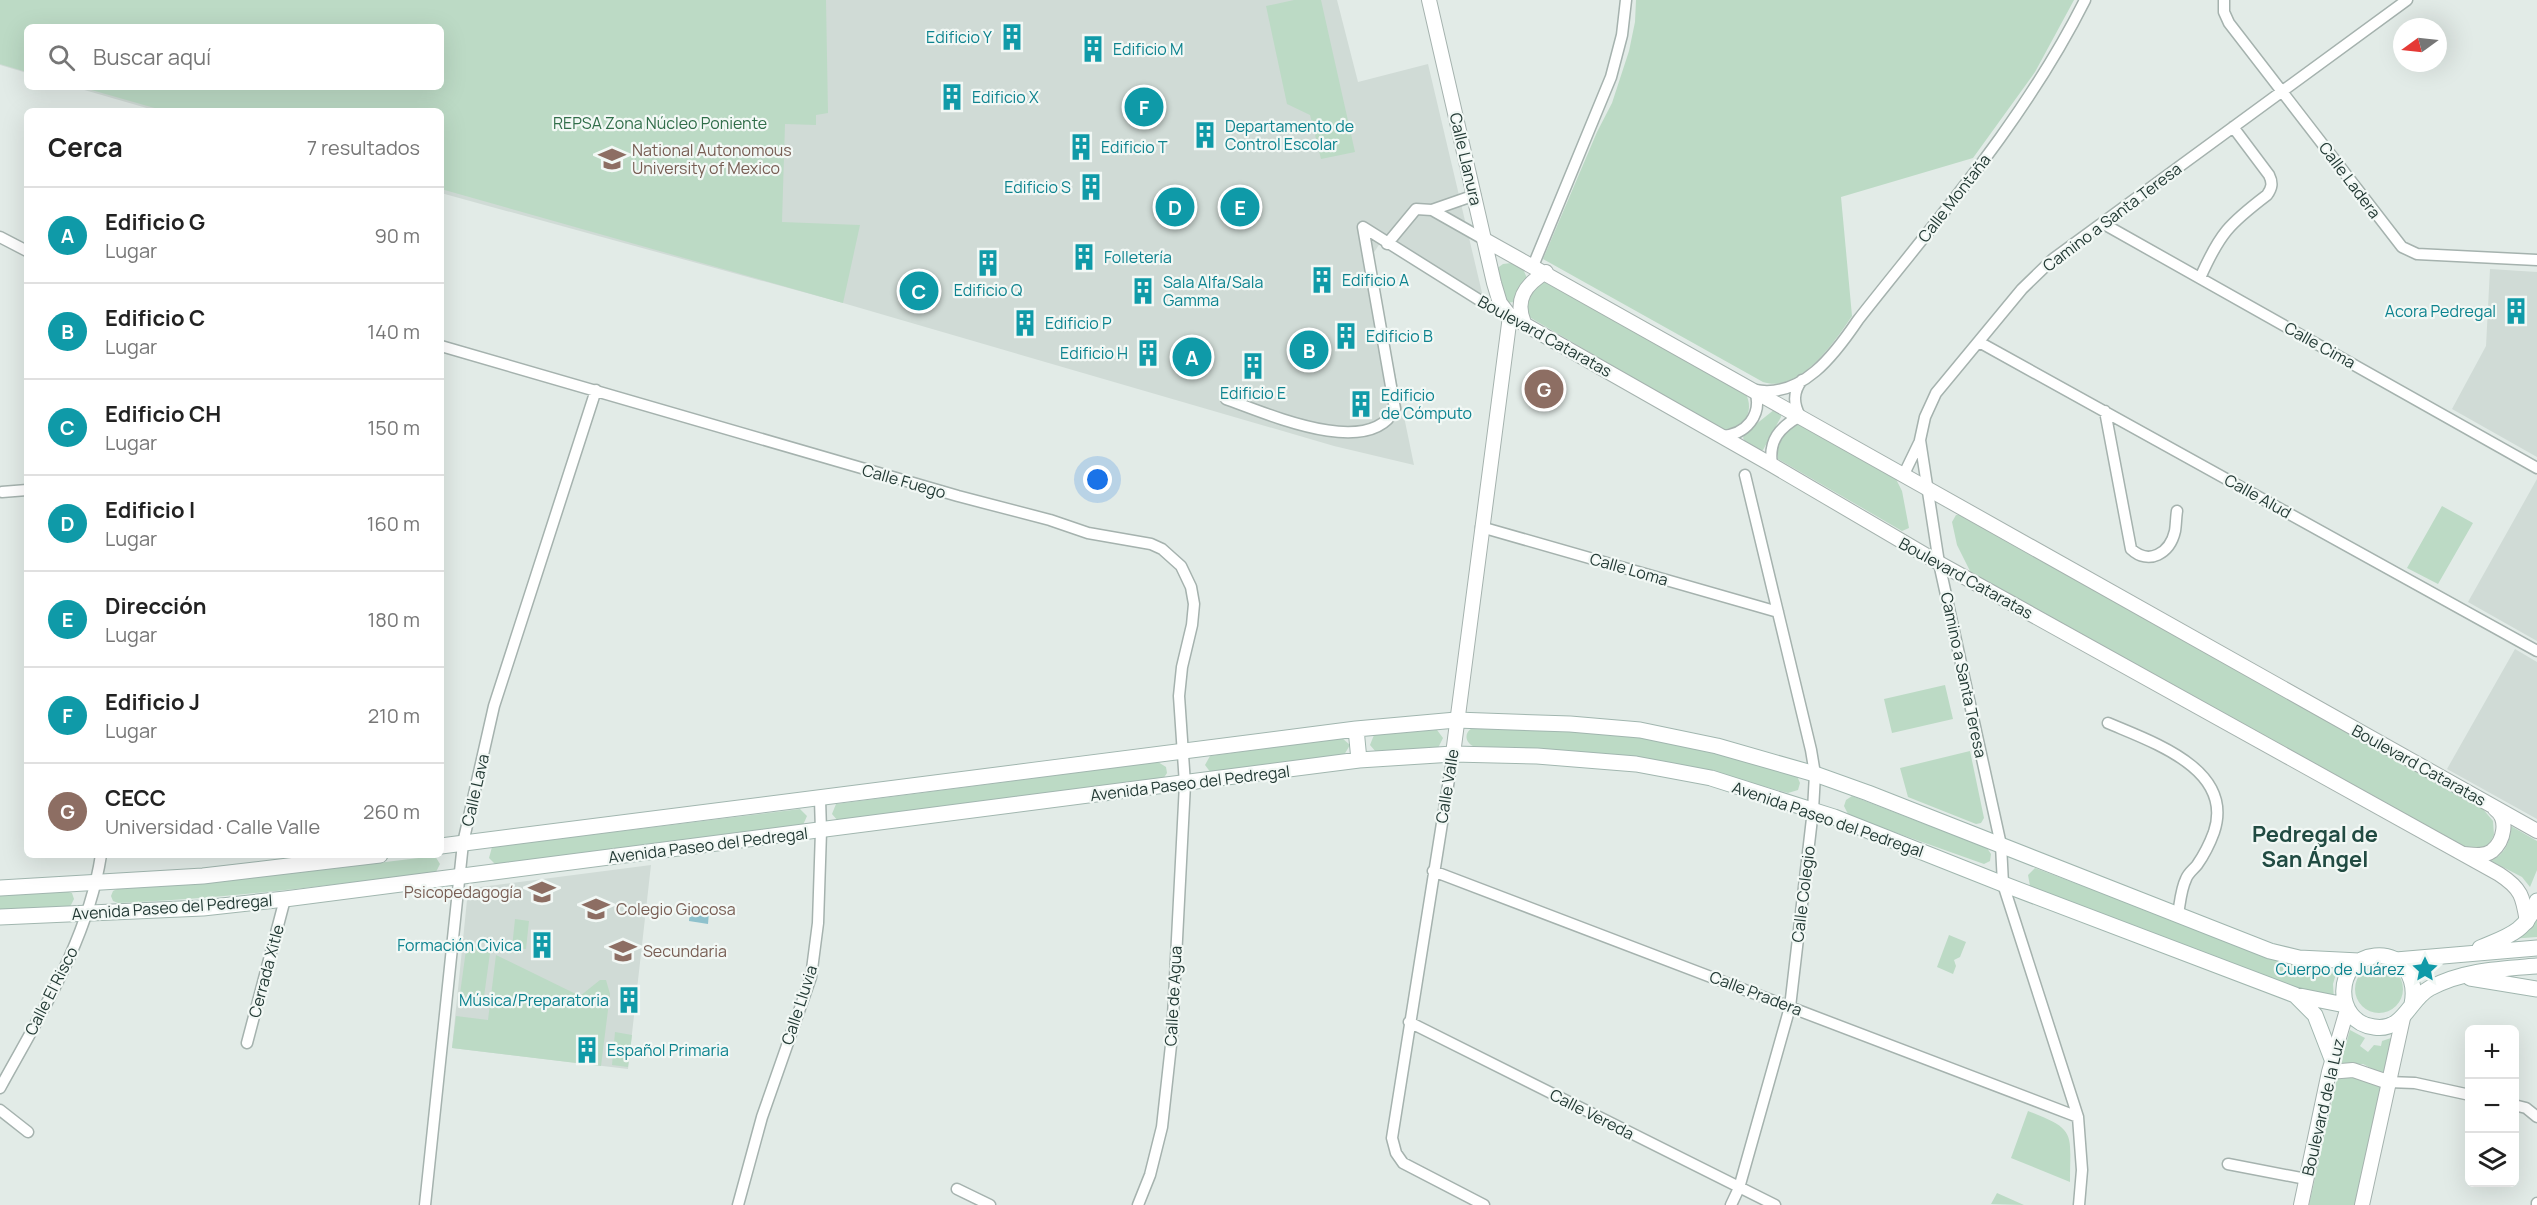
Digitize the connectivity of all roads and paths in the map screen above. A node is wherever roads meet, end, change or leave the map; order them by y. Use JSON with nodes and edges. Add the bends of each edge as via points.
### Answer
{"nodes":[{"id":1,"x":1429,"y":0,"type":"edge"},
{"id":2,"x":1626,"y":0,"type":"edge"},
{"id":3,"x":2085,"y":0,"type":"edge"},
{"id":4,"x":2224,"y":0,"type":"edge"},
{"id":5,"x":2407,"y":0,"type":"edge"},
{"id":6,"x":2282,"y":91,"type":"junction"},
{"id":7,"x":2233,"y":127,"type":"junction"},
{"id":8,"x":1475,"y":195,"type":"junction"},
{"id":9,"x":1432,"y":210,"type":"junction"},
{"id":10,"x":2102,"y":223,"type":"junction"},
{"id":11,"x":0,"y":237,"type":"edge"},
{"id":12,"x":1485,"y":240,"type":"junction"},
{"id":13,"x":1387,"y":244,"type":"junction"},
{"id":14,"x":24,"y":249,"type":"edge"},
{"id":15,"x":2537,"y":260,"type":"edge"},
{"id":16,"x":1533,"y":266,"type":"junction"},
{"id":17,"x":1546,"y":272,"type":"junction"},
{"id":18,"x":2200,"y":278,"type":"junction"},
{"id":19,"x":1510,"y":316,"type":"junction"},
{"id":20,"x":1524,"y":323,"type":"junction"},
{"id":21,"x":1979,"y":342,"type":"junction"},
{"id":22,"x":444,"y":347,"type":"edge"},
{"id":23,"x":1802,"y":380,"type":"junction"},
{"id":24,"x":596,"y":390,"type":"junction"},
{"id":25,"x":1755,"y":390,"type":"junction"},
{"id":26,"x":1226,"y":399,"type":"dead end"},
{"id":27,"x":2105,"y":411,"type":"junction"},
{"id":28,"x":1800,"y":416,"type":"junction"},
{"id":29,"x":1721,"y":436,"type":"junction"},
{"id":30,"x":1920,"y":440,"type":"junction"},
{"id":31,"x":1772,"y":465,"type":"junction"},
{"id":32,"x":2537,"y":468,"type":"edge"},
{"id":33,"x":1904,"y":474,"type":"junction"},
{"id":34,"x":1745,"y":475,"type":"dead end"},
{"id":35,"x":1927,"y":487,"type":"junction"},
{"id":36,"x":24,"y":490,"type":"edge"},
{"id":37,"x":2,"y":492,"type":"dead end"},
{"id":38,"x":2177,"y":511,"type":"dead end"},
{"id":39,"x":1481,"y":526,"type":"junction"},
{"id":40,"x":1940,"y":563,"type":"junction"},
{"id":41,"x":1778,"y":612,"type":"junction"},
{"id":42,"x":2537,"y":651,"type":"edge"},
{"id":43,"x":1456,"y":720,"type":"junction"},
{"id":44,"x":2108,"y":723,"type":"dead end"},
{"id":45,"x":1356,"y":729,"type":"junction"},
{"id":46,"x":1182,"y":752,"type":"junction"},
{"id":47,"x":1453,"y":754,"type":"junction"},
{"id":48,"x":1359,"y":760,"type":"junction"},
{"id":49,"x":1815,"y":774,"type":"junction"},
{"id":50,"x":1185,"y":784,"type":"junction"},
{"id":51,"x":820,"y":799,"type":"junction"},
{"id":52,"x":2489,"y":805,"type":"junction"},
{"id":53,"x":1813,"y":810,"type":"junction"},
{"id":54,"x":821,"y":831,"type":"junction"},
{"id":55,"x":2537,"y":831,"type":"edge"},
{"id":56,"x":463,"y":843,"type":"junction"},
{"id":57,"x":2001,"y":845,"type":"junction"},
{"id":58,"x":444,"y":846,"type":"edge"},
{"id":59,"x":2462,"y":854,"type":"junction"},
{"id":60,"x":101,"y":858,"type":"edge"},
{"id":61,"x":338,"y":858,"type":"edge"},
{"id":62,"x":295,"y":861,"type":"edge"},
{"id":63,"x":1433,"y":871,"type":"junction"},
{"id":64,"x":459,"y":877,"type":"junction"},
{"id":65,"x":97,"y":882,"type":"junction"},
{"id":66,"x":2003,"y":884,"type":"junction"},
{"id":67,"x":0,"y":888,"type":"edge"},
{"id":68,"x":285,"y":899,"type":"junction"},
{"id":69,"x":2537,"y":901,"type":"edge"},
{"id":70,"x":88,"y":913,"type":"junction"},
{"id":71,"x":2178,"y":914,"type":"junction"},
{"id":72,"x":0,"y":917,"type":"edge"},
{"id":73,"x":2527,"y":922,"type":"junction"},
{"id":74,"x":2537,"y":948,"type":"edge"},
{"id":75,"x":2466,"y":954,"type":"junction"},
{"id":76,"x":2396,"y":960,"type":"junction"},
{"id":77,"x":2359,"y":961,"type":"junction"},
{"id":78,"x":2537,"y":966,"type":"edge"},
{"id":79,"x":2455,"y":977,"type":"junction"},
{"id":80,"x":2537,"y":989,"type":"edge"},
{"id":81,"x":2295,"y":995,"type":"junction"},
{"id":82,"x":2412,"y":1004,"type":"junction"},
{"id":83,"x":1790,"y":1006,"type":"junction"},
{"id":84,"x":2346,"y":1008,"type":"junction"},
{"id":85,"x":2403,"y":1018,"type":"junction"},
{"id":86,"x":1409,"y":1022,"type":"junction"},
{"id":87,"x":247,"y":1043,"type":"dead end"},
{"id":88,"x":2331,"y":1066,"type":"junction"},
{"id":89,"x":2388,"y":1082,"type":"junction"},
{"id":90,"x":0,"y":1088,"type":"edge"},
{"id":91,"x":2465,"y":1094,"type":"edge"},
{"id":92,"x":2519,"y":1106,"type":"edge"},
{"id":93,"x":0,"y":1110,"type":"edge"},
{"id":94,"x":2078,"y":1117,"type":"junction"},
{"id":95,"x":2537,"y":1117,"type":"edge"},
{"id":96,"x":28,"y":1132,"type":"dead end"},
{"id":97,"x":2228,"y":1164,"type":"dead end"},
{"id":98,"x":2306,"y":1179,"type":"junction"},
{"id":99,"x":1739,"y":1188,"type":"junction"},
{"id":100,"x":957,"y":1189,"type":"dead end"},
{"id":101,"x":425,"y":1205,"type":"edge"},
{"id":102,"x":738,"y":1205,"type":"edge"},
{"id":103,"x":990,"y":1205,"type":"edge"},
{"id":104,"x":1138,"y":1205,"type":"edge"},
{"id":105,"x":1484,"y":1205,"type":"edge"},
{"id":106,"x":1731,"y":1205,"type":"edge"},
{"id":107,"x":1775,"y":1205,"type":"edge"},
{"id":108,"x":2079,"y":1205,"type":"edge"},
{"id":109,"x":2301,"y":1205,"type":"edge"},
{"id":110,"x":2362,"y":1205,"type":"edge"}],
"edges":[{"from":1,"to":8,"type":"street","name":"Calle Llanura"},
{"from":2,"to":16,"type":"street","via":[[1611,77]]},
{"from":3,"to":23,"type":"street","name":"Calle Montaña","via":[[2043,76],[2004,134],[1836,351]]},
{"from":4,"to":6,"type":"street","name":"Calle Ladera","via":[[2229,23]]},
{"from":5,"to":6,"type":"street","name":"Camino a Santa Teresa"},
{"from":6,"to":7,"type":"street","name":"Camino a Santa Teresa"},
{"from":6,"to":15,"type":"street","name":"Calle Ladera","via":[[2402,247],[2417,254]]},
{"from":7,"to":10,"type":"street","name":"Camino a Santa Teresa"},
{"from":7,"to":18,"type":"street","via":[[2269,175],[2271,190],[2233,222],[2215,245]]},
{"from":8,"to":9,"type":"street"},
{"from":8,"to":12,"type":"street","name":"Calle Llanura"},
{"from":9,"to":12,"type":"street"},
{"from":9,"to":13,"type":"street","via":[[1416,209]]},
{"from":10,"to":18,"type":"street","name":"Calle Cima"},
{"from":10,"to":21,"type":"street","name":"Camino a Santa Teresa","via":[[2038,273]]},
{"from":11,"to":14,"type":"street"},
{"from":12,"to":16,"type":"street","name":"Boulevard Cataratas"},
{"from":12,"to":19,"type":"street","name":"Calle Llanura","via":[[1500,303]]},
{"from":13,"to":19,"type":"street","name":"Boulevard Cataratas"},
{"from":13,"to":26,"type":"street","name":"Boulevard Cataratas","via":[[1363,227],[1395,409],[1391,418],[1380,427],[1346,433],[1313,428]]},
{"from":16,"to":17,"type":"street","name":"Boulevard Cataratas"},
{"from":17,"to":20,"type":"street","via":[[1524,290],[1520,303]]},
{"from":17,"to":25,"type":"street","name":"Boulevard Cataratas"},
{"from":18,"to":32,"type":"street","name":"Calle Cima"},
{"from":19,"to":20,"type":"street","name":"Boulevard Cataratas"},
{"from":19,"to":39,"type":"street","name":"Calle Valle"},
{"from":20,"to":29,"type":"street","name":"Boulevard Cataratas"},
{"from":21,"to":27,"type":"street","name":"Calle Alud"},
{"from":21,"to":30,"type":"street","name":"Camino a Santa Teresa","via":[[1936,393]]},
{"from":22,"to":24,"type":"street","name":"Calle Fuego"},
{"from":23,"to":25,"type":"street","name":"Calle Montaña","via":[[1780,390]]},
{"from":23,"to":28,"type":"street","via":[[1794,396]]},
{"from":24,"to":46,"type":"street","name":"Calle Fuego","via":[[1088,533],[1162,549],[1181,566],[1194,604],[1180,682]]},
{"from":24,"to":56,"type":"street","name":"Calle Lava","via":[[495,705]]},
{"from":25,"to":28,"type":"street","name":"Boulevard Cataratas"},
{"from":25,"to":29,"type":"street","via":[[1758,405],[1753,419],[1736,434]]},
{"from":27,"to":38,"type":"street","via":[[2132,549],[2149,558],[2159,556],[2171,542]]},
{"from":27,"to":42,"type":"street","name":"Calle Alud"},
{"from":28,"to":31,"type":"street","via":[[1776,435],[1771,449]]},
{"from":28,"to":33,"type":"street","name":"Boulevard Cataratas"},
{"from":29,"to":31,"type":"street","name":"Boulevard Cataratas"},
{"from":30,"to":33,"type":"street"},
{"from":30,"to":35,"type":"street","name":"Camino a Santa Teresa"},
{"from":31,"to":40,"type":"street","name":"Boulevard Cataratas"},
{"from":33,"to":35,"type":"street","name":"Boulevard Cataratas"},
{"from":34,"to":41,"type":"street","name":"Calle Colegio"},
{"from":35,"to":40,"type":"street","name":"Camino a Santa Teresa"},
{"from":35,"to":52,"type":"street","name":"Boulevard Cataratas"},
{"from":36,"to":37,"type":"street"},
{"from":39,"to":41,"type":"street","name":"Calle Loma"},
{"from":39,"to":43,"type":"street","name":"Calle Valle"},
{"from":40,"to":57,"type":"street","name":"Camino a Santa Teresa"},
{"from":40,"to":59,"type":"street","name":"Boulevard Cataratas"},
{"from":41,"to":49,"type":"street","name":"Calle Colegio"},
{"from":43,"to":45,"type":"main road","name":"Avenida Paseo del Pedregal"},
{"from":43,"to":47,"type":"street","name":"Calle Valle"},
{"from":43,"to":49,"type":"main road","name":"Avenida Paseo del Pedregal","via":[[1640,730],[1717,746]]},
{"from":44,"to":71,"type":"street","via":[[2177,756],[2201,773],[2215,794],[2215,831],[2185,881]]},
{"from":45,"to":46,"type":"main road","name":"Avenida Paseo del Pedregal"},
{"from":45,"to":48,"type":"main road"},
{"from":46,"to":50,"type":"street","name":"Calle Fuego"},
{"from":46,"to":51,"type":"main road","name":"Avenida Paseo del Pedregal"},
{"from":47,"to":48,"type":"main road","name":"Avenida Paseo del Pedregal"},
{"from":47,"to":53,"type":"main road","name":"Avenida Paseo del Pedregal","via":[[1570,758],[1646,766],[1711,778]]},
{"from":47,"to":63,"type":"street","name":"Calle Valle"},
{"from":48,"to":50,"type":"main road","name":"Avenida Paseo del Pedregal"},
{"from":49,"to":53,"type":"street","name":"Calle Colegio"},
{"from":49,"to":57,"type":"main road","name":"Avenida Paseo del Pedregal"},
{"from":50,"to":54,"type":"main road","name":"Avenida Paseo del Pedregal"},
{"from":50,"to":104,"type":"street","name":"Calle de Agua","via":[[1165,1100],[1154,1160]]},
{"from":51,"to":54,"type":"street","name":"Calle Lluvia"},
{"from":51,"to":56,"type":"main road","name":"Avenida Paseo del Pedregal"},
{"from":52,"to":55,"type":"street","name":"Boulevard Cataratas"},
{"from":52,"to":59,"type":"street","via":[[2500,813],[2505,825],[2501,839],[2492,851],[2482,855]]},
{"from":53,"to":66,"type":"main road","name":"Avenida Paseo del Pedregal"},
{"from":53,"to":83,"type":"street","name":"Calle Colegio"},
{"from":54,"to":64,"type":"main road","name":"Avenida Paseo del Pedregal"},
{"from":54,"to":102,"type":"street","name":"Calle Lluvia","via":[[818,922],[811,976],[762,1117]]},
{"from":56,"to":58,"type":"main road","name":"Avenida Paseo del Pedregal"},
{"from":56,"to":64,"type":"street","name":"Calle Lava"},
{"from":57,"to":66,"type":"street","name":"Camino a Santa Teresa"},
{"from":57,"to":71,"type":"main road","name":"Avenida Paseo del Pedregal"},
{"from":59,"to":73,"type":"street","name":"Boulevard Cataratas","via":[[2512,883],[2523,899]]},
{"from":60,"to":65,"type":"street","name":"Calle El Risco"},
{"from":61,"to":62,"type":"main road","name":"Avenida Paseo del Pedregal"},
{"from":62,"to":65,"type":"main road","name":"Avenida Paseo del Pedregal","via":[[203,876]]},
{"from":63,"to":83,"type":"street","name":"Calle Pradera"},
{"from":63,"to":86,"type":"street","name":"Calle Valle"},
{"from":64,"to":68,"type":"main road","name":"Avenida Paseo del Pedregal"},
{"from":64,"to":101,"type":"street","name":"Calle Lava"},
{"from":65,"to":67,"type":"main road","name":"Avenida Paseo del Pedregal"},
{"from":65,"to":70,"type":"street","name":"Calle El Risco"},
{"from":66,"to":81,"type":"main road","name":"Avenida Paseo del Pedregal"},
{"from":66,"to":94,"type":"street","name":"Camino a Santa Teresa"},
{"from":68,"to":70,"type":"main road","name":"Avenida Paseo del Pedregal","via":[[202,908]]},
{"from":68,"to":87,"type":"street","name":"Cerrada Xitle"},
{"from":69,"to":73,"type":"main road"},
{"from":70,"to":72,"type":"main road","name":"Avenida Paseo del Pedregal"},
{"from":70,"to":90,"type":"street","name":"Calle El Risco","via":[[61,976]]},
{"from":71,"to":77,"type":"main road","name":"Avenida Paseo del Pedregal","via":[[2284,955]]},
{"from":73,"to":75,"type":"main road","via":[[2508,936]]},
{"from":74,"to":75,"type":"main road"},
{"from":75,"to":76,"type":"main road"},
{"from":76,"to":77,"type":"main road","via":[[2378,955]]},
{"from":76,"to":82,"type":"main road","via":[[2412,979]]},
{"from":77,"to":84,"type":"main road","via":[[2343,984]]},
{"from":78,"to":79,"type":"main road"},
{"from":79,"to":80,"type":"main road"},
{"from":79,"to":82,"type":"main road","via":[[2427,989]]},
{"from":81,"to":84,"type":"main road","name":"Avenida Paseo del Pedregal"},
{"from":81,"to":88,"type":"main road","via":[[2315,1015]]},
{"from":82,"to":85,"type":"main road"},
{"from":83,"to":94,"type":"street","name":"Calle Pradera"},
{"from":83,"to":99,"type":"street","name":"Calle Colegio"},
{"from":84,"to":85,"type":"main road","via":[[2354,1018],[2373,1027],[2384,1027]]},
{"from":84,"to":88,"type":"street","name":"Boulevard de la Luz"},
{"from":85,"to":89,"type":"street"},
{"from":86,"to":99,"type":"street","name":"Calle Vereda"},
{"from":86,"to":105,"type":"street","name":"Calle Valle","via":[[1392,1138],[1396,1153],[1408,1166]]},
{"from":88,"to":89,"type":"street"},
{"from":88,"to":98,"type":"street","name":"Boulevard de la Luz"},
{"from":89,"to":91,"type":"street","via":[[2415,1083]]},
{"from":89,"to":110,"type":"street"},
{"from":92,"to":95,"type":"street"},
{"from":93,"to":96,"type":"street"},
{"from":94,"to":108,"type":"street","name":"Camino a Santa Teresa","via":[[2082,1170]]},
{"from":97,"to":98,"type":"street"},
{"from":98,"to":109,"type":"street","name":"Boulevard de la Luz"},
{"from":99,"to":106,"type":"street","name":"Calle Colegio"},
{"from":99,"to":107,"type":"street","name":"Calle Vereda"},
{"from":100,"to":103,"type":"street"}]}
